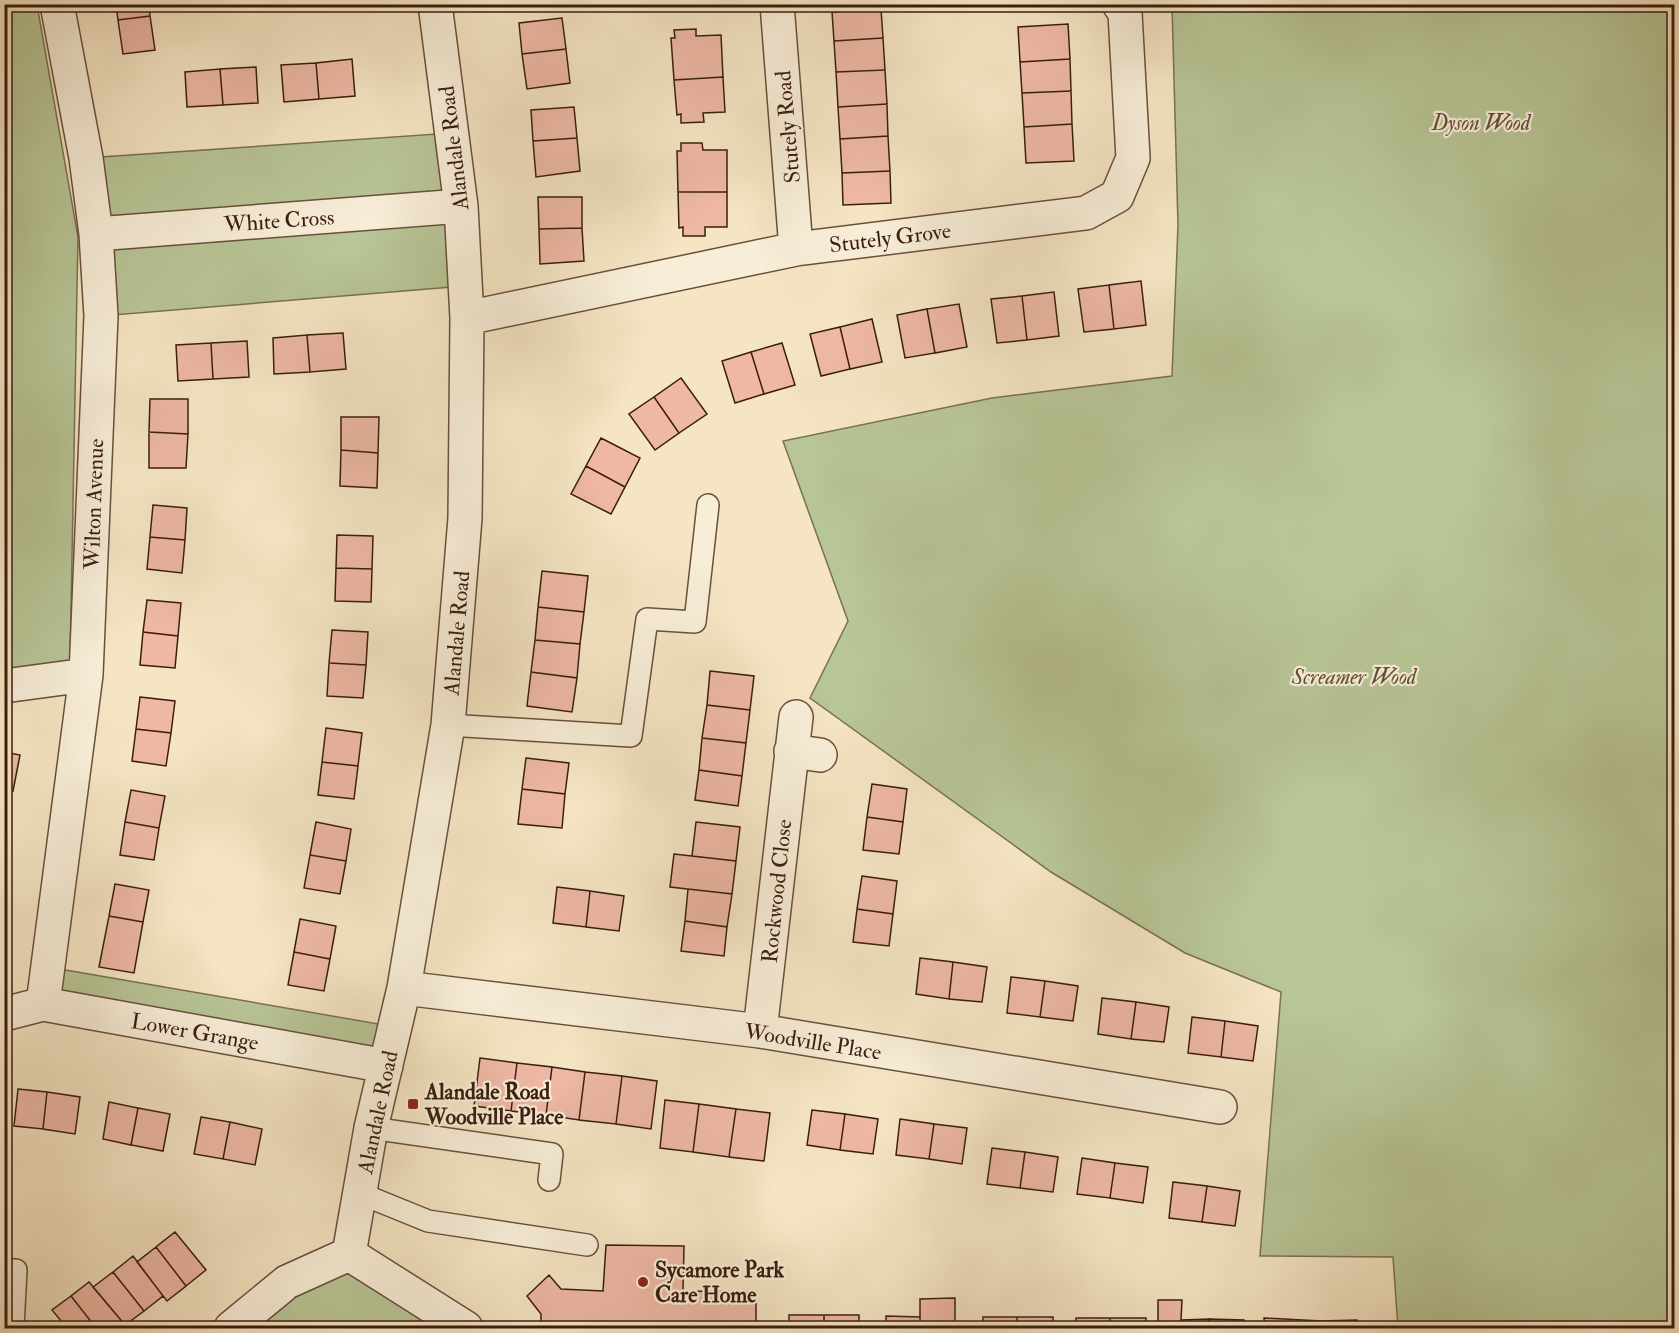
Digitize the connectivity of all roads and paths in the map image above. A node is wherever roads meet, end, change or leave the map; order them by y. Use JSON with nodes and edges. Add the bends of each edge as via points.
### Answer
{"nodes":[{"id":1,"x":57,"y":4,"type":"edge"},
{"id":2,"x":435,"y":4,"type":"edge"},
{"id":3,"x":777,"y":4,"type":"edge"},
{"id":4,"x":1119,"y":4,"type":"edge"},
{"id":5,"x":461,"y":206,"type":"junction"},
{"id":6,"x":96,"y":234,"type":"junction"},
{"id":7,"x":796,"y":249,"type":"junction"},
{"id":8,"x":467,"y":318,"type":"junction"},
{"id":9,"x":708,"y":506,"type":"dead end"},
{"id":10,"x":86,"y":675,"type":"junction"},
{"id":11,"x":4,"y":686,"type":"edge"},
{"id":12,"x":796,"y":717,"type":"dead end"},
{"id":13,"x":448,"y":725,"type":"junction"},
{"id":14,"x":404,"y":988,"type":"junction"},
{"id":15,"x":44,"y":1004,"type":"junction"},
{"id":16,"x":4,"y":1014,"type":"edge"},
{"id":17,"x":760,"y":1031,"type":"junction"},
{"id":18,"x":386,"y":1066,"type":"junction"},
{"id":19,"x":1220,"y":1107,"type":"dead end"},
{"id":20,"x":371,"y":1128,"type":"junction"},
{"id":21,"x":549,"y":1180,"type":"dead end"},
{"id":22,"x":360,"y":1193,"type":"junction"},
{"id":23,"x":587,"y":1245,"type":"dead end"},
{"id":24,"x":349,"y":1254,"type":"junction"},
{"id":25,"x":4,"y":1270,"type":"edge"},
{"id":26,"x":13,"y":1329,"type":"edge"},
{"id":27,"x":231,"y":1329,"type":"edge"},
{"id":28,"x":466,"y":1329,"type":"edge"}],
"edges":[{"from":1,"to":6,"type":"street","name":"Wilton Avenue"},
{"from":2,"to":5,"type":"street","name":"Alandale Road"},
{"from":3,"to":7,"type":"street","name":"Stutely Road"},
{"from":4,"to":7,"type":"street","name":"Stutely Grove","via":[[1125,13],[1133,158],[1117,196],[1086,213]]},
{"from":5,"to":6,"type":"street","name":"White Cross"},
{"from":5,"to":8,"type":"street","name":"Alandale Road"},
{"from":6,"to":10,"type":"street","name":"Wilton Avenue","via":[[100,316]]},
{"from":7,"to":8,"type":"street","name":"Stutely Grove"},
{"from":8,"to":13,"type":"street","name":"Alandale Road","via":[[465,518]]},
{"from":9,"to":13,"type":"lane","via":[[695,622],[647,620],[631,736]]},
{"from":10,"to":11,"type":"street"},
{"from":10,"to":15,"type":"street","name":"Wilton Avenue"},
{"from":12,"to":17,"type":"street","name":"Rockwood Close","via":[[806,753]]},
{"from":13,"to":14,"type":"street","name":"Alandale Road"},
{"from":14,"to":17,"type":"street","name":"Woodville Place"},
{"from":14,"to":18,"type":"street","name":"Alandale Road"},
{"from":15,"to":16,"type":"street","name":"Lower Grange"},
{"from":15,"to":18,"type":"street","name":"Lower Grange"},
{"from":17,"to":19,"type":"street","name":"Woodville Place"},
{"from":18,"to":20,"type":"street","name":"Alandale Road"},
{"from":20,"to":21,"type":"lane","via":[[552,1154]]},
{"from":20,"to":22,"type":"street","name":"Alandale Road"},
{"from":22,"to":23,"type":"lane","via":[[428,1221]]},
{"from":22,"to":24,"type":"street","name":"Alandale Road"},
{"from":24,"to":27,"type":"street","via":[[287,1282]]},
{"from":24,"to":28,"type":"street"},
{"from":25,"to":26,"type":"lane","via":[[16,1270]]}]}
